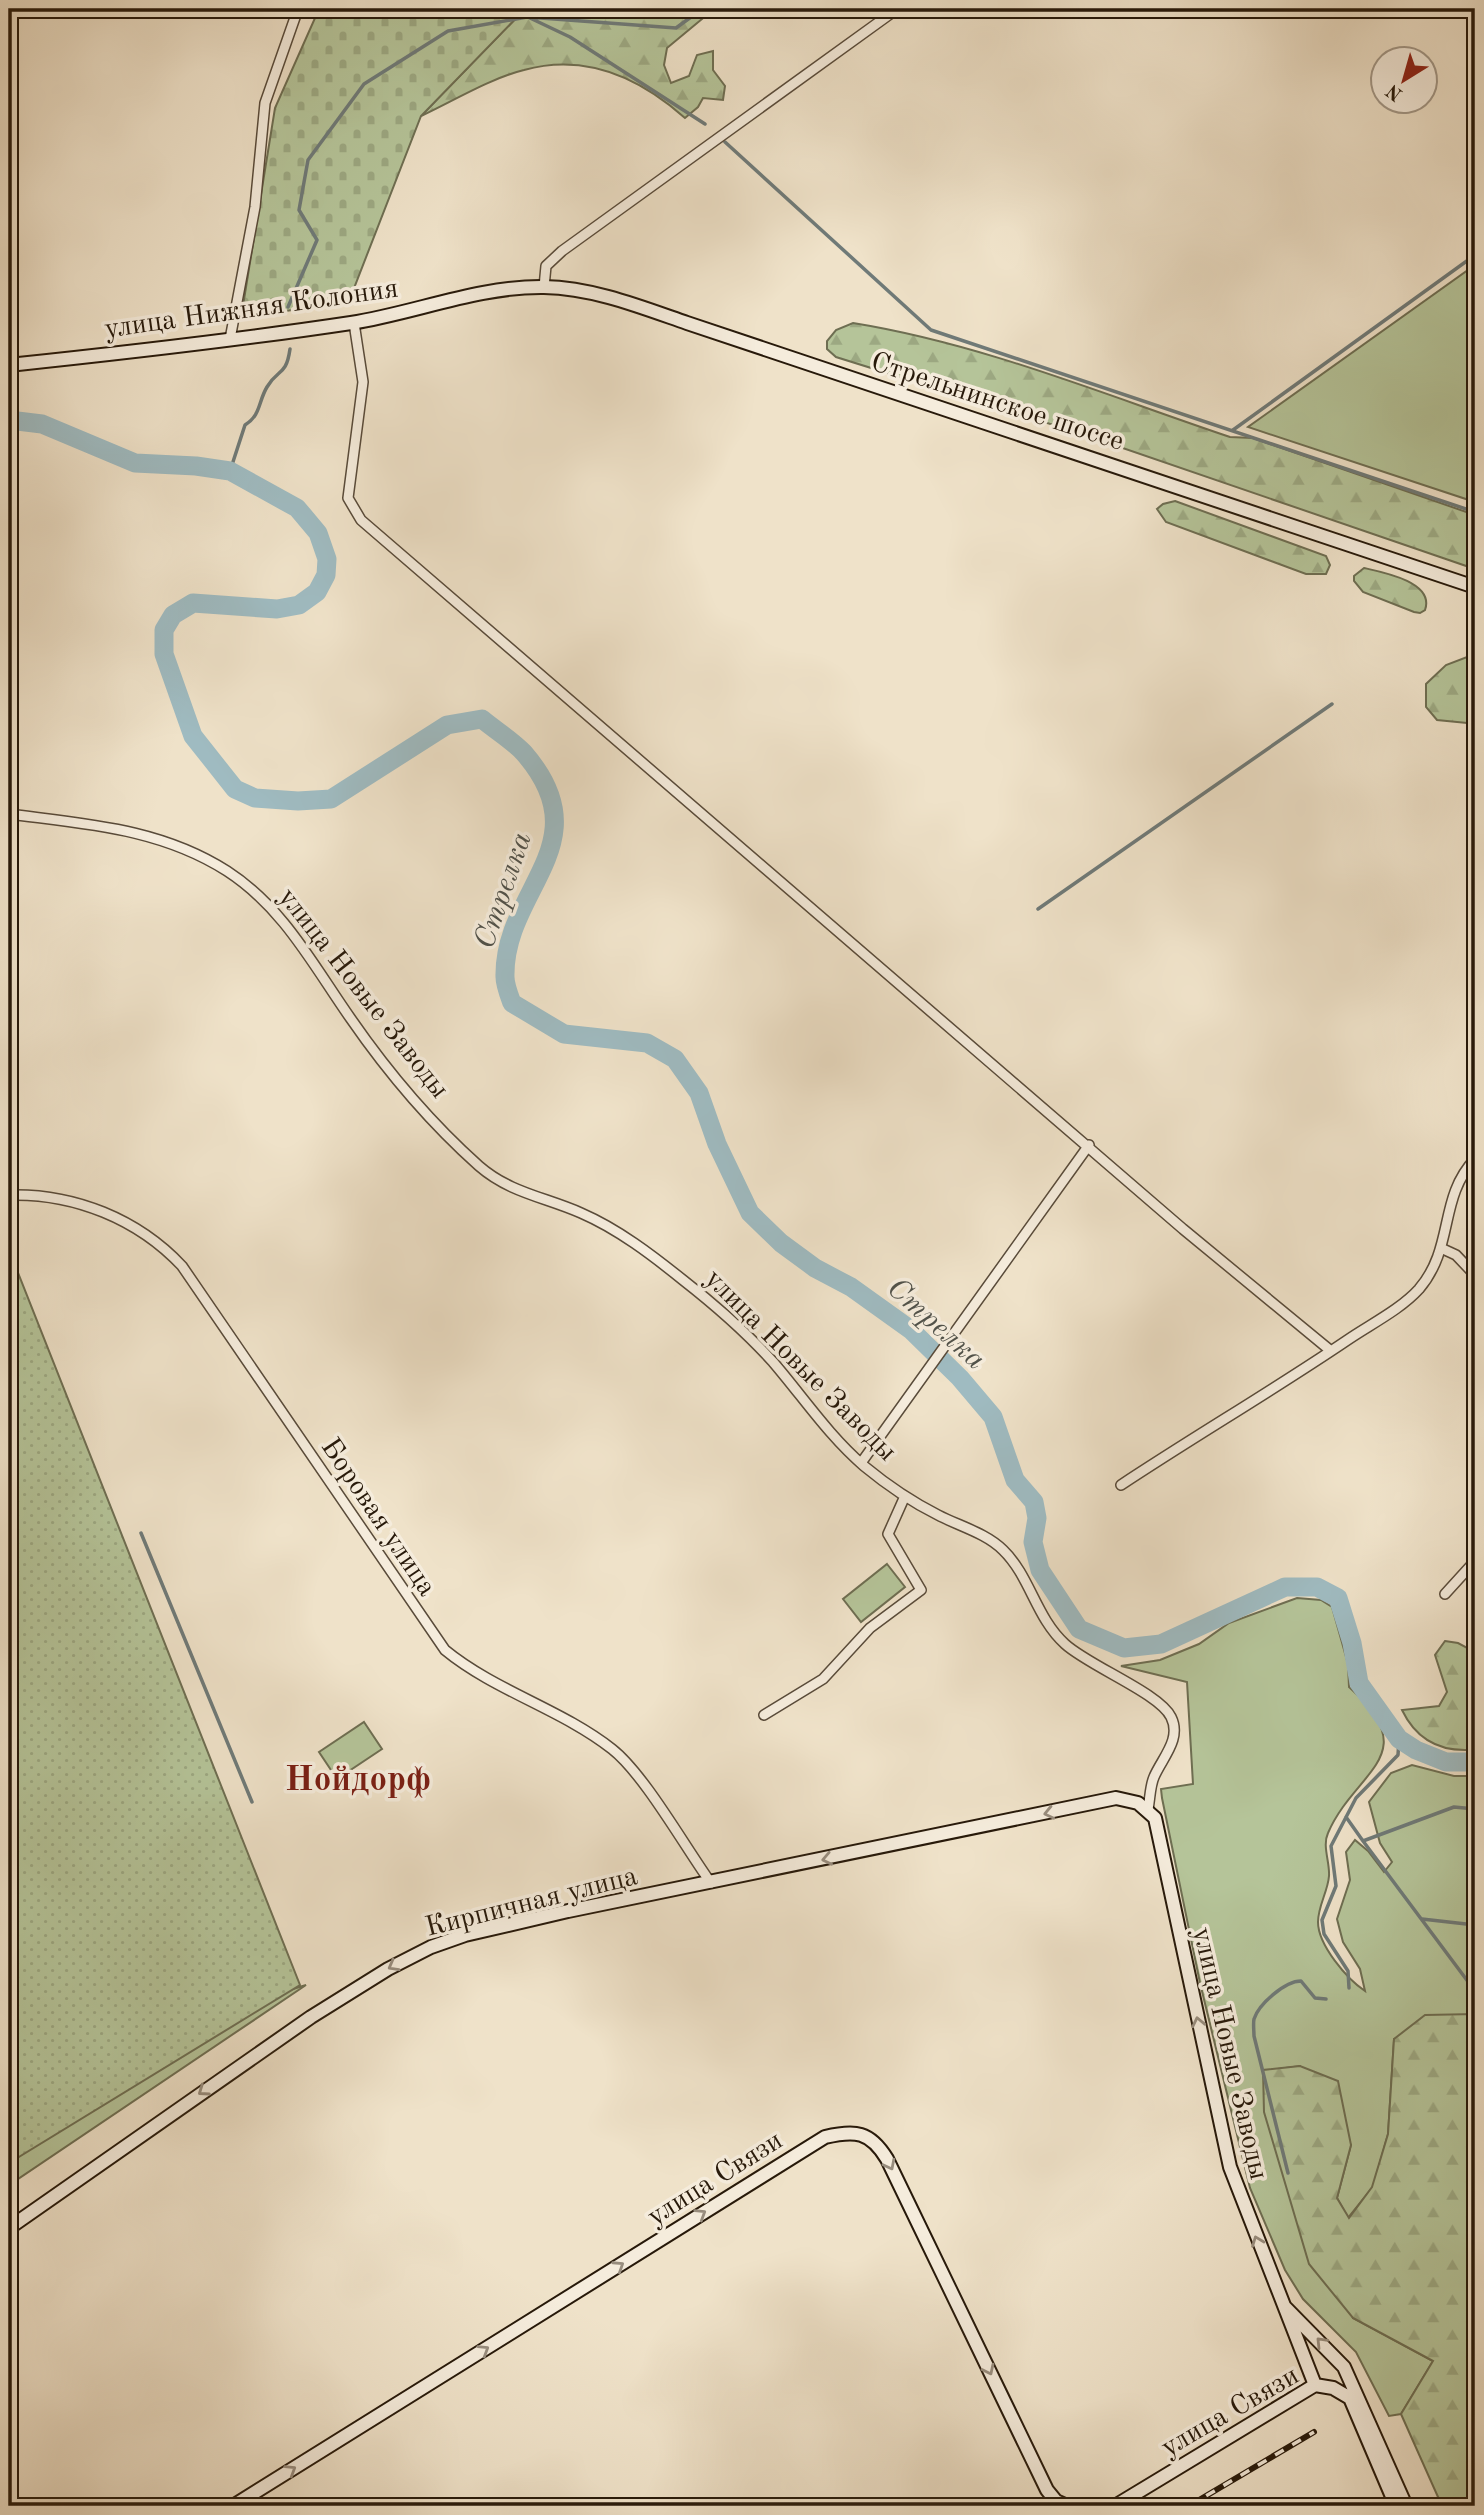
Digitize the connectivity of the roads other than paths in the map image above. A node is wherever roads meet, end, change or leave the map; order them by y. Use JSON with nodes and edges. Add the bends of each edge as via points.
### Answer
{"nodes":[{"id":1,"x":298,"y":9,"type":"edge"},
{"id":2,"x":897,"y":9,"type":"edge"},
{"id":3,"x":544,"y":287,"type":"junction"},
{"id":4,"x":499,"y":291,"type":"joint"},
{"id":5,"x":354,"y":323,"type":"junction"},
{"id":6,"x":230,"y":339,"type":"junction"},
{"id":7,"x":9,"y":365,"type":"edge"},
{"id":8,"x":1475,"y":587,"type":"edge"},
{"id":9,"x":9,"y":814,"type":"edge"},
{"id":10,"x":1089,"y":1145,"type":"junction"},
{"id":11,"x":1475,"y":1159,"type":"edge"},
{"id":12,"x":10,"y":1194,"type":"edge"},
{"id":13,"x":1443,"y":1249,"type":"junction"},
{"id":14,"x":1475,"y":1275,"type":"edge"},
{"id":15,"x":1331,"y":1351,"type":"junction"},
{"id":16,"x":861,"y":1463,"type":"junction"},
{"id":17,"x":1121,"y":1485,"type":"dead end"},
{"id":18,"x":905,"y":1496,"type":"junction"},
{"id":19,"x":1475,"y":1561,"type":"edge"},
{"id":20,"x":1445,"y":1594,"type":"dead end"},
{"id":21,"x":764,"y":1715,"type":"dead end"},
{"id":22,"x":1143,"y":1806,"type":"junction"},
{"id":23,"x":711,"y":1883,"type":"junction"},
{"id":24,"x":9,"y":2228,"type":"edge"},
{"id":25,"x":1282,"y":2305,"type":"junction"},
{"id":26,"x":1315,"y":2385,"type":"junction"},
{"id":27,"x":233,"y":2506,"type":"edge"},
{"id":28,"x":1067,"y":2506,"type":"edge"},
{"id":29,"x":1115,"y":2506,"type":"edge"},
{"id":30,"x":1396,"y":2506,"type":"edge"},
{"id":31,"x":1406,"y":2506,"type":"edge"}],
"edges":[{"from":1,"to":6,"type":"street","via":[[265,103],[255,207]]},
{"from":2,"to":3,"type":"street","via":[[562,251],[545,266]]},
{"from":3,"to":4,"type":"street","name":"Стрельнинское шоссе"},
{"from":3,"to":8,"type":"street","name":"Стрельнинское шоссе","via":[[611,297]]},
{"from":4,"to":5,"type":"street","name":"улица Нижняя Колония"},
{"from":5,"to":6,"type":"street","name":"улица Нижняя Колония"},
{"from":5,"to":10,"type":"street","via":[[363,382],[348,498],[361,520]]},
{"from":6,"to":7,"type":"street","name":"улица Нижняя Колония"},
{"from":9,"to":16,"type":"street","name":"улица Новые Заводы","via":[[155,836],[226,870],[252,889],[292,930],[352,1020],[452,1140],[502,1184],[583,1213],[684,1281],[743,1331]]},
{"from":10,"to":15,"type":"street"},
{"from":10,"to":16,"type":"street"},
{"from":11,"to":13,"type":"street","via":[[1451,1201]]},
{"from":12,"to":23,"type":"street","name":"Боровая улица","via":[[93,1207],[137,1228],[171,1254],[446,1650],[478,1674],[617,1753]]},
{"from":13,"to":14,"type":"street","via":[[1456,1255]]},
{"from":13,"to":15,"type":"street","via":[[1434,1271],[1417,1292]]},
{"from":15,"to":17,"type":"street"},
{"from":16,"to":18,"type":"street","name":"улица Новые Заводы"},
{"from":18,"to":21,"type":"street","via":[[888,1534],[921,1590],[870,1628],[823,1679]]},
{"from":18,"to":22,"type":"street","name":"улица Новые Заводы","via":[[998,1545],[1063,1643],[1167,1712],[1174,1728],[1172,1744]]},
{"from":19,"to":20,"type":"street"},
{"from":22,"to":23,"type":"street","name":"Кирпичная улица","one_way":true,"via":[[1116,1798]]},
{"from":25,"to":22,"type":"street","name":"улица Новые Заводы","one_way":true,"via":[[1220,2134],[1157,1825]]},
{"from":23,"to":24,"type":"street","name":"Кирпичная улица","one_way":true,"via":[[466,1935],[415,1954],[311,2017]]},
{"from":25,"to":26,"type":"street","name":"улица Новые Заводы"},
{"from":31,"to":25,"type":"street","name":"улица Новые Заводы","one_way":true,"via":[[1344,2367]]},
{"from":26,"to":29,"type":"street","name":"улица Связи"},
{"from":26,"to":30,"type":"street","name":"улица Связи","via":[[1350,2398]]},
{"from":27,"to":28,"type":"street","name":"улица Связи","one_way":true,"via":[[825,2137],[851,2131],[880,2147],[887,2159],[1047,2490]]}]}
